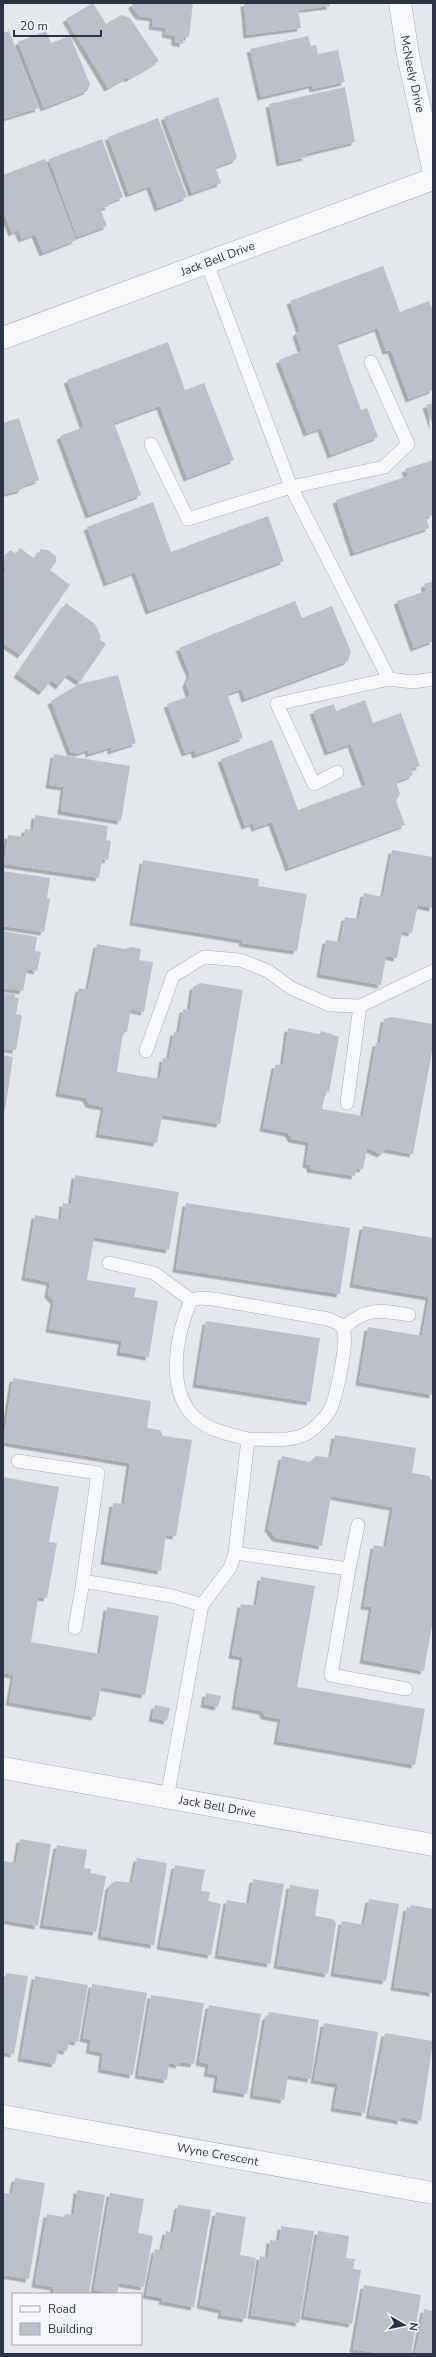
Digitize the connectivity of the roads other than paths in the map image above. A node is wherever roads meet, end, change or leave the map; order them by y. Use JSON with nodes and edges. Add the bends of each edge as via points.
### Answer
{"nodes":[{"id":1,"x":400,"y":3,"type":"edge"},
{"id":2,"x":433,"y":168,"type":"edge"},
{"id":3,"x":433,"y":179,"type":"edge"},
{"id":4,"x":207,"y":263,"type":"junction"},
{"id":5,"x":3,"y":338,"type":"edge"},
{"id":6,"x":371,"y":362,"type":"dead end"},
{"id":7,"x":151,"y":444,"type":"dead end"},
{"id":8,"x":291,"y":487,"type":"junction"},
{"id":9,"x":390,"y":679,"type":"junction"},
{"id":10,"x":433,"y":679,"type":"edge"},
{"id":11,"x":337,"y":772,"type":"dead end"},
{"id":12,"x":433,"y":971,"type":"edge"},
{"id":13,"x":360,"y":1006,"type":"junction"},
{"id":14,"x":146,"y":1051,"type":"dead end"},
{"id":15,"x":347,"y":1103,"type":"dead end"},
{"id":16,"x":109,"y":1263,"type":"dead end"},
{"id":17,"x":191,"y":1300,"type":"junction"},
{"id":18,"x":409,"y":1315,"type":"dead end"},
{"id":19,"x":343,"y":1328,"type":"junction"},
{"id":20,"x":248,"y":1440,"type":"junction"},
{"id":21,"x":18,"y":1461,"type":"dead end"},
{"id":22,"x":358,"y":1525,"type":"dead end"},
{"id":23,"x":235,"y":1553,"type":"junction"},
{"id":24,"x":349,"y":1569,"type":"junction"},
{"id":25,"x":83,"y":1581,"type":"junction"},
{"id":26,"x":202,"y":1605,"type":"junction"},
{"id":27,"x":75,"y":1628,"type":"dead end"},
{"id":28,"x":406,"y":1689,"type":"dead end"},
{"id":29,"x":3,"y":1768,"type":"edge"},
{"id":30,"x":167,"y":1798,"type":"junction"},
{"id":31,"x":433,"y":1845,"type":"edge"},
{"id":32,"x":3,"y":2116,"type":"edge"},
{"id":33,"x":433,"y":2193,"type":"edge"}],
"edges":[{"from":1,"to":2,"type":"street","name":"McNeely Drive","via":[[408,55]]},
{"from":3,"to":4,"type":"street","name":"Jack Bell Drive"},
{"from":4,"to":5,"type":"street","name":"Jack Bell Drive"},
{"from":4,"to":8,"type":"lane"},
{"from":6,"to":8,"type":"lane","via":[[408,444],[384,467]]},
{"from":7,"to":8,"type":"lane","via":[[188,519]]},
{"from":8,"to":9,"type":"lane"},
{"from":9,"to":10,"type":"lane","via":[[414,682]]},
{"from":9,"to":11,"type":"lane","via":[[277,704],[314,784]]},
{"from":12,"to":13,"type":"lane"},
{"from":13,"to":14,"type":"lane","via":[[330,1005],[291,988],[268,971],[240,960],[204,957],[174,976]]},
{"from":13,"to":15,"type":"lane"},
{"from":16,"to":17,"type":"lane","via":[[154,1273]]},
{"from":17,"to":19,"type":"lane","via":[[213,1299],[328,1319],[337,1322]]},
{"from":17,"to":20,"type":"lane","via":[[180,1333],[177,1369],[179,1391],[187,1410],[200,1422]]},
{"from":18,"to":19,"type":"lane","via":[[381,1310],[370,1311]]},
{"from":19,"to":20,"type":"lane","via":[[345,1339],[336,1391],[330,1409],[320,1423],[307,1433],[293,1438]]},
{"from":20,"to":23,"type":"lane"},
{"from":21,"to":25,"type":"lane","via":[[98,1473]]},
{"from":22,"to":24,"type":"lane"},
{"from":23,"to":24,"type":"lane"},
{"from":23,"to":26,"type":"lane","via":[[230,1568]]},
{"from":24,"to":28,"type":"lane","via":[[331,1675]]},
{"from":25,"to":26,"type":"lane","via":[[172,1596]]},
{"from":25,"to":27,"type":"lane"},
{"from":26,"to":30,"type":"lane"},
{"from":29,"to":30,"type":"street","name":"Jack Bell Drive"},
{"from":30,"to":31,"type":"street","name":"Jack Bell Drive"},
{"from":32,"to":33,"type":"street","name":"Wyne Crescent"}]}
